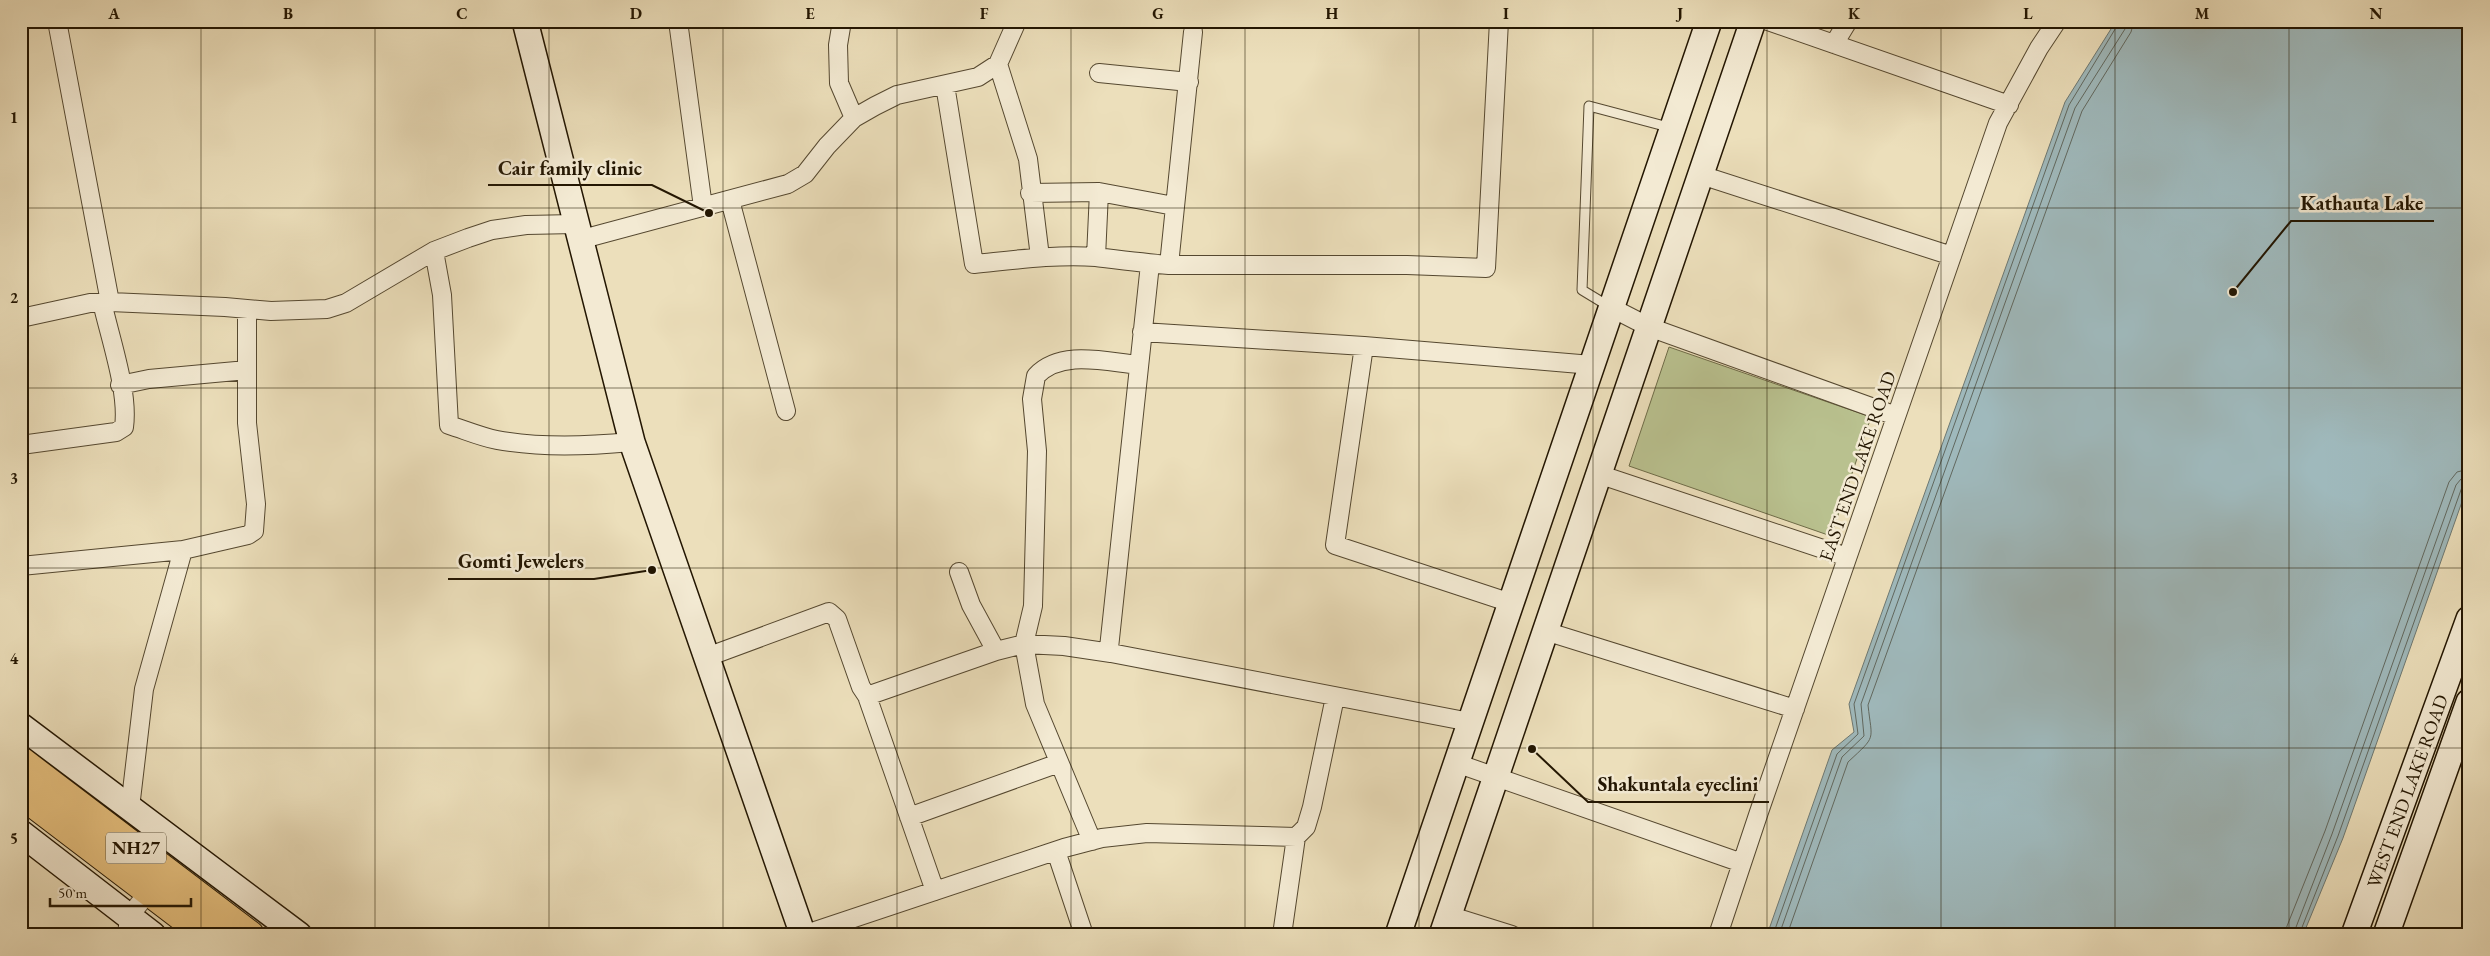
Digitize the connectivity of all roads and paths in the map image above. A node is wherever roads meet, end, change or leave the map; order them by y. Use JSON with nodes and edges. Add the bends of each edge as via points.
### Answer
{"nodes":[{"id":1,"x":57,"y":21,"type":"edge"},
{"id":2,"x":525,"y":21,"type":"edge"},
{"id":3,"x":678,"y":21,"type":"edge"},
{"id":4,"x":842,"y":21,"type":"edge"},
{"id":5,"x":1018,"y":21,"type":"edge"},
{"id":6,"x":1499,"y":21,"type":"edge"},
{"id":7,"x":1753,"y":21,"type":"edge"},
{"id":8,"x":1768,"y":21,"type":"edge"},
{"id":9,"x":1848,"y":21,"type":"edge"},
{"id":10,"x":2057,"y":21,"type":"edge"},
{"id":11,"x":1704,"y":22,"type":"edge"},
{"id":12,"x":1193,"y":32,"type":"dead end"},
{"id":13,"x":1834,"y":44,"type":"junction"},
{"id":14,"x":998,"y":64,"type":"junction"},
{"id":15,"x":1099,"y":73,"type":"dead end"},
{"id":16,"x":1188,"y":82,"type":"junction"},
{"id":17,"x":945,"y":85,"type":"junction"},
{"id":18,"x":2008,"y":104,"type":"junction"},
{"id":19,"x":854,"y":118,"type":"junction"},
{"id":20,"x":1672,"y":128,"type":"junction"},
{"id":21,"x":1701,"y":175,"type":"junction"},
{"id":22,"x":1100,"y":192,"type":"junction"},
{"id":23,"x":1030,"y":194,"type":"junction"},
{"id":24,"x":730,"y":200,"type":"junction"},
{"id":25,"x":1174,"y":206,"type":"junction"},
{"id":26,"x":703,"y":207,"type":"junction"},
{"id":27,"x":577,"y":232,"type":"junction"},
{"id":28,"x":434,"y":251,"type":"junction"},
{"id":29,"x":1952,"y":256,"type":"junction"},
{"id":30,"x":1040,"y":257,"type":"junction"},
{"id":31,"x":1096,"y":257,"type":"junction"},
{"id":32,"x":1150,"y":264,"type":"junction"},
{"id":33,"x":1169,"y":265,"type":"junction"},
{"id":34,"x":106,"y":302,"type":"junction"},
{"id":35,"x":1612,"y":308,"type":"junction"},
{"id":36,"x":248,"y":309,"type":"junction"},
{"id":37,"x":21,"y":318,"type":"edge"},
{"id":38,"x":1649,"y":327,"type":"junction"},
{"id":39,"x":1142,"y":332,"type":"junction"},
{"id":40,"x":1364,"y":346,"type":"junction"},
{"id":41,"x":1139,"y":365,"type":"junction"},
{"id":42,"x":1592,"y":365,"type":"junction"},
{"id":43,"x":247,"y":370,"type":"junction"},
{"id":44,"x":120,"y":384,"type":"junction"},
{"id":45,"x":786,"y":411,"type":"dead end"},
{"id":46,"x":1896,"y":416,"type":"junction"},
{"id":47,"x":632,"y":442,"type":"junction"},
{"id":48,"x":21,"y":445,"type":"edge"},
{"id":49,"x":1598,"y":474,"type":"junction"},
{"id":50,"x":183,"y":550,"type":"junction"},
{"id":51,"x":1848,"y":557,"type":"junction"},
{"id":52,"x":21,"y":566,"type":"edge"},
{"id":53,"x":959,"y":572,"type":"dead end"},
{"id":54,"x":1511,"y":604,"type":"junction"},
{"id":55,"x":2469,"y":619,"type":"edge"},
{"id":56,"x":1545,"y":631,"type":"junction"},
{"id":57,"x":1024,"y":644,"type":"junction"},
{"id":58,"x":996,"y":651,"type":"junction"},
{"id":59,"x":1112,"y":652,"type":"junction"},
{"id":60,"x":706,"y":657,"type":"junction"},
{"id":61,"x":867,"y":696,"type":"junction"},
{"id":62,"x":1335,"y":697,"type":"junction"},
{"id":63,"x":2469,"y":702,"type":"edge"},
{"id":64,"x":1795,"y":708,"type":"junction"},
{"id":65,"x":1470,"y":722,"type":"junction"},
{"id":66,"x":21,"y":726,"type":"edge"},
{"id":67,"x":21,"y":761,"type":"edge"},
{"id":68,"x":1059,"y":763,"type":"junction"},
{"id":69,"x":1456,"y":763,"type":"junction"},
{"id":70,"x":1495,"y":777,"type":"junction"},
{"id":71,"x":21,"y":794,"type":"edge"},
{"id":72,"x":130,"y":808,"type":"junction"},
{"id":73,"x":909,"y":817,"type":"junction"},
{"id":74,"x":21,"y":833,"type":"edge"},
{"id":75,"x":1296,"y":837,"type":"junction"},
{"id":76,"x":1092,"y":841,"type":"junction"},
{"id":77,"x":1056,"y":851,"type":"junction"},
{"id":78,"x":1742,"y":863,"type":"junction"},
{"id":79,"x":935,"y":891,"type":"junction"},
{"id":80,"x":149,"y":892,"type":"junction"},
{"id":81,"x":1445,"y":925,"type":"edge"},
{"id":82,"x":128,"y":926,"type":"edge"},
{"id":83,"x":153,"y":935,"type":"edge"},
{"id":84,"x":206,"y":935,"type":"edge"},
{"id":85,"x":250,"y":935,"type":"edge"},
{"id":86,"x":299,"y":935,"type":"edge"},
{"id":87,"x":803,"y":935,"type":"edge"},
{"id":88,"x":1084,"y":935,"type":"edge"},
{"id":89,"x":1282,"y":935,"type":"edge"},
{"id":90,"x":1398,"y":935,"type":"edge"},
{"id":91,"x":1512,"y":935,"type":"edge"},
{"id":92,"x":1718,"y":935,"type":"edge"},
{"id":93,"x":2354,"y":935,"type":"edge"},
{"id":94,"x":2386,"y":935,"type":"edge"}],
"edges":[{"from":1,"to":34,"type":"street"},
{"from":2,"to":27,"type":"street"},
{"from":3,"to":26,"type":"street"},
{"from":4,"to":19,"type":"street","via":[[838,45],[839,83]]},
{"from":5,"to":14,"type":"street"},
{"from":6,"to":33,"type":"street","via":[[1486,268]]},
{"from":7,"to":21,"type":"street"},
{"from":8,"to":13,"type":"street"},
{"from":9,"to":13,"type":"street"},
{"from":10,"to":18,"type":"street","name":"EAST END LAKE ROAD"},
{"from":11,"to":20,"type":"street"},
{"from":12,"to":16,"type":"street"},
{"from":13,"to":18,"type":"street"},
{"from":14,"to":17,"type":"street","via":[[978,77]]},
{"from":14,"to":23,"type":"street","via":[[1028,159]]},
{"from":15,"to":16,"type":"street"},
{"from":16,"to":25,"type":"street"},
{"from":17,"to":19,"type":"street","via":[[897,95]]},
{"from":17,"to":30,"type":"street","via":[[974,264]]},
{"from":18,"to":29,"type":"street","name":"EAST END LAKE ROAD","via":[[1998,123]]},
{"from":19,"to":24,"type":"street","via":[[806,174],[788,184]]},
{"from":20,"to":35,"type":"street"},
{"from":20,"to":35,"type":"lane","via":[[1589,106],[1582,290]]},
{"from":21,"to":29,"type":"street"},
{"from":21,"to":38,"type":"street"},
{"from":22,"to":23,"type":"street"},
{"from":22,"to":25,"type":"street"},
{"from":22,"to":31,"type":"street"},
{"from":23,"to":30,"type":"street"},
{"from":24,"to":26,"type":"street"},
{"from":24,"to":45,"type":"street"},
{"from":25,"to":33,"type":"street"},
{"from":26,"to":27,"type":"street"},
{"from":27,"to":28,"type":"street","via":[[526,225],[492,230]]},
{"from":27,"to":47,"type":"street"},
{"from":28,"to":36,"type":"street","via":[[360,296],[327,309]]},
{"from":28,"to":47,"type":"street","via":[[442,295],[449,425],[496,440],[528,444],[578,446]]},
{"from":29,"to":46,"type":"street","name":"EAST END LAKE ROAD"},
{"from":30,"to":31,"type":"street"},
{"from":31,"to":32,"type":"street"},
{"from":32,"to":33,"type":"street"},
{"from":32,"to":39,"type":"street"},
{"from":34,"to":36,"type":"street"},
{"from":34,"to":37,"type":"street"},
{"from":34,"to":44,"type":"street"},
{"from":35,"to":38,"type":"street"},
{"from":35,"to":42,"type":"street"},
{"from":36,"to":43,"type":"street"},
{"from":38,"to":46,"type":"street"},
{"from":38,"to":49,"type":"street"},
{"from":39,"to":40,"type":"street"},
{"from":39,"to":41,"type":"street"},
{"from":40,"to":42,"type":"street"},
{"from":40,"to":54,"type":"street","via":[[1335,545]]},
{"from":41,"to":57,"type":"street","via":[[1079,359],[1054,363],[1036,376],[1032,399],[1037,451],[1033,606]]},
{"from":41,"to":59,"type":"street","via":[[1111,634]]},
{"from":42,"to":54,"type":"street"},
{"from":43,"to":44,"type":"street"},
{"from":43,"to":50,"type":"street","via":[[248,423],[256,504],[254,531]]},
{"from":44,"to":48,"type":"street","via":[[126,415],[124,427],[116,432]]},
{"from":46,"to":51,"type":"street","name":"EAST END LAKE ROAD"},
{"from":47,"to":60,"type":"street"},
{"from":49,"to":51,"type":"street"},
{"from":49,"to":56,"type":"street"},
{"from":50,"to":52,"type":"street"},
{"from":50,"to":72,"type":"street","via":[[144,689]]},
{"from":51,"to":64,"type":"street","name":"EAST END LAKE ROAD"},
{"from":53,"to":58,"type":"street","via":[[971,605]]},
{"from":54,"to":65,"type":"street"},
{"from":55,"to":93,"type":"street","name":"WEST END LAKE ROAD"},
{"from":56,"to":64,"type":"street"},
{"from":56,"to":70,"type":"street"},
{"from":57,"to":58,"type":"street"},
{"from":57,"to":59,"type":"street"},
{"from":57,"to":68,"type":"street","via":[[1035,704]]},
{"from":58,"to":61,"type":"street"},
{"from":59,"to":62,"type":"street"},
{"from":60,"to":61,"type":"street","via":[[830,612],[837,618]]},
{"from":60,"to":87,"type":"street"},
{"from":61,"to":73,"type":"street"},
{"from":62,"to":65,"type":"street"},
{"from":62,"to":75,"type":"street","via":[[1312,807],[1306,827]]},
{"from":63,"to":94,"type":"street","name":"WEST END LAKE ROAD"},
{"from":64,"to":78,"type":"street","name":"EAST END LAKE ROAD"},
{"from":65,"to":69,"type":"street"},
{"from":66,"to":72,"type":"street"},
{"from":67,"to":85,"type":"highway","number":"NH27"},
{"from":68,"to":73,"type":"street"},
{"from":68,"to":76,"type":"street"},
{"from":69,"to":70,"type":"street"},
{"from":69,"to":90,"type":"street"},
{"from":70,"to":78,"type":"street"},
{"from":70,"to":81,"type":"street"},
{"from":71,"to":80,"type":"highway","number":"NH27"},
{"from":72,"to":86,"type":"street"},
{"from":73,"to":79,"type":"street"},
{"from":74,"to":82,"type":"street"},
{"from":75,"to":76,"type":"street","via":[[1147,833]]},
{"from":75,"to":89,"type":"street"},
{"from":76,"to":77,"type":"street"},
{"from":77,"to":79,"type":"street"},
{"from":77,"to":88,"type":"street"},
{"from":78,"to":92,"type":"street","name":"EAST END LAKE ROAD"},
{"from":79,"to":87,"type":"street"},
{"from":80,"to":82,"type":"street"},
{"from":80,"to":84,"type":"highway","number":"NH27"},
{"from":81,"to":91,"type":"street"},
{"from":82,"to":83,"type":"street"}]}
